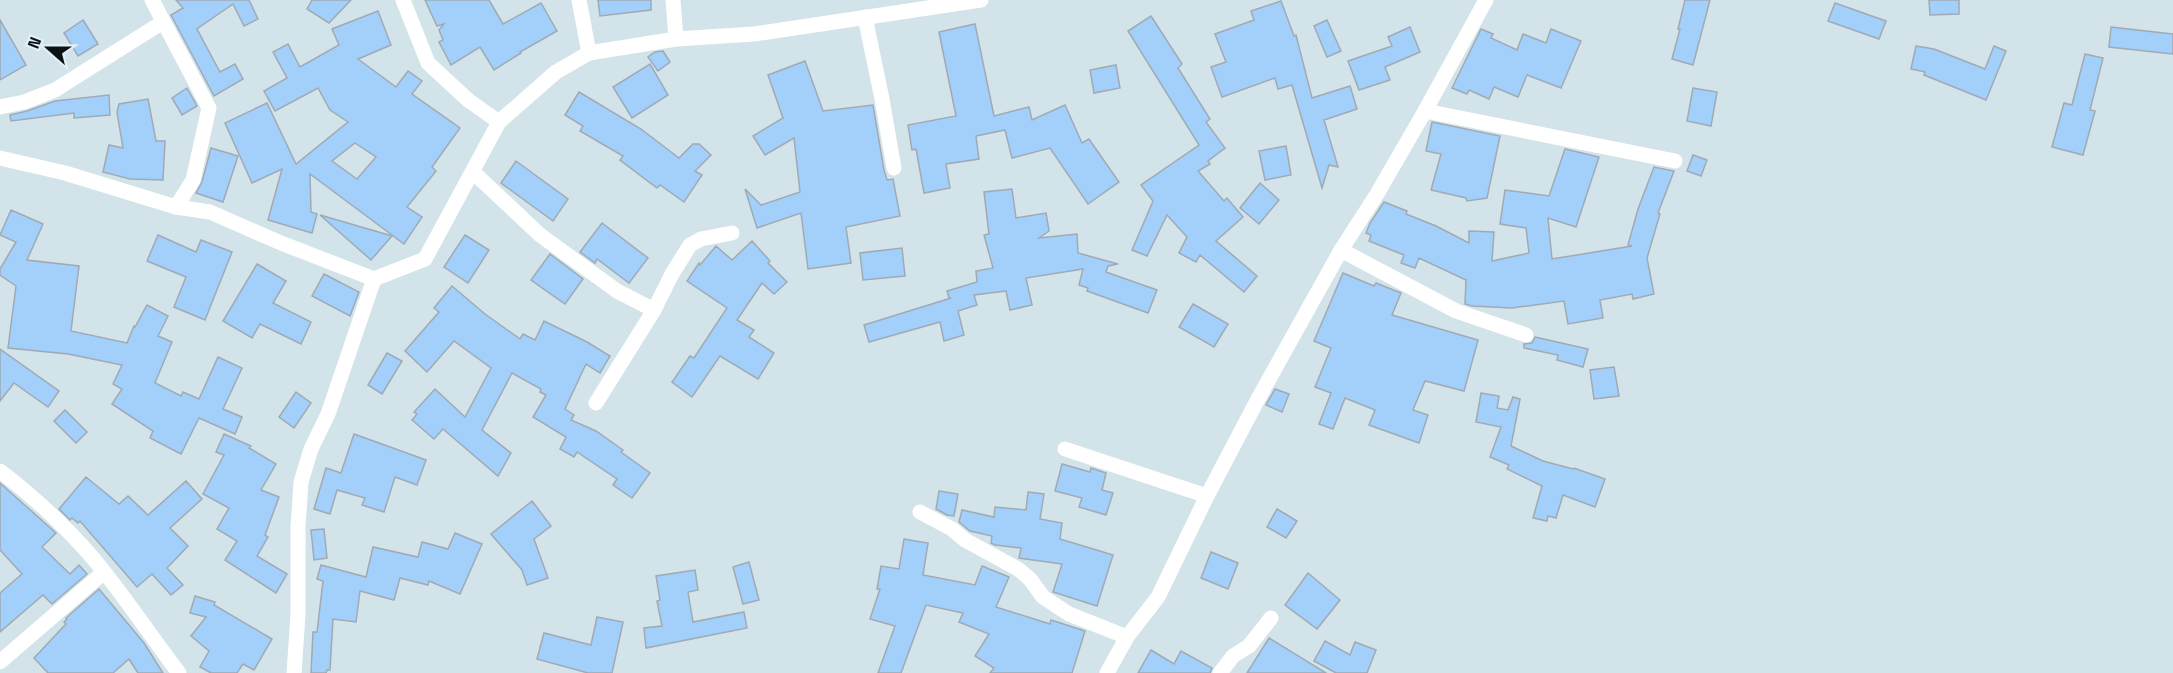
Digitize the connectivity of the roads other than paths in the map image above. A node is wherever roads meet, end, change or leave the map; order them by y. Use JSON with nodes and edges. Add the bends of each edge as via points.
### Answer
{"nodes":[{"id":1,"x":153,"y":0,"type":"edge"},
{"id":2,"x":403,"y":0,"type":"edge"},
{"id":3,"x":579,"y":0,"type":"edge"},
{"id":4,"x":673,"y":0,"type":"edge"},
{"id":5,"x":981,"y":0,"type":"edge"},
{"id":6,"x":1486,"y":0,"type":"edge"},
{"id":7,"x":865,"y":17,"type":"junction"},
{"id":8,"x":163,"y":22,"type":"junction"},
{"id":9,"x":676,"y":39,"type":"junction"},
{"id":10,"x":589,"y":53,"type":"junction"},
{"id":11,"x":0,"y":107,"type":"edge"},
{"id":12,"x":1425,"y":111,"type":"junction"},
{"id":13,"x":499,"y":122,"type":"junction"},
{"id":14,"x":0,"y":158,"type":"edge"},
{"id":15,"x":1675,"y":161,"type":"dead end"},
{"id":16,"x":894,"y":168,"type":"dead end"},
{"id":17,"x":473,"y":172,"type":"junction"},
{"id":18,"x":176,"y":207,"type":"junction"},
{"id":19,"x":732,"y":233,"type":"dead end"},
{"id":20,"x":1341,"y":250,"type":"junction"},
{"id":21,"x":374,"y":279,"type":"junction"},
{"id":22,"x":654,"y":310,"type":"junction"},
{"id":23,"x":1526,"y":335,"type":"dead end"},
{"id":24,"x":596,"y":403,"type":"dead end"},
{"id":25,"x":1065,"y":449,"type":"dead end"},
{"id":26,"x":0,"y":471,"type":"edge"},
{"id":27,"x":1207,"y":496,"type":"junction"},
{"id":28,"x":920,"y":512,"type":"dead end"},
{"id":29,"x":104,"y":572,"type":"junction"},
{"id":30,"x":1271,"y":618,"type":"dead end"},
{"id":31,"x":1127,"y":637,"type":"junction"},
{"id":32,"x":0,"y":662,"type":"edge"},
{"id":33,"x":179,"y":673,"type":"edge"},
{"id":34,"x":294,"y":673,"type":"edge"},
{"id":35,"x":1107,"y":673,"type":"edge"},
{"id":36,"x":1220,"y":673,"type":"edge"}],
"edges":[{"from":1,"to":8,"type":"street"},
{"from":2,"to":13,"type":"street","via":[[428,63]]},
{"from":3,"to":10,"type":"street"},
{"from":4,"to":9,"type":"street"},
{"from":5,"to":7,"type":"street"},
{"from":6,"to":12,"type":"street"},
{"from":7,"to":9,"type":"street","via":[[753,34]]},
{"from":7,"to":16,"type":"street"},
{"from":8,"to":11,"type":"street","via":[[55,90]]},
{"from":8,"to":18,"type":"street","via":[[209,108],[193,180]]},
{"from":9,"to":10,"type":"street"},
{"from":10,"to":13,"type":"street","via":[[556,72]]},
{"from":12,"to":15,"type":"street"},
{"from":12,"to":20,"type":"street"},
{"from":13,"to":17,"type":"street"},
{"from":14,"to":18,"type":"street"},
{"from":17,"to":21,"type":"street","via":[[425,259]]},
{"from":17,"to":22,"type":"street","via":[[540,235],[617,291]]},
{"from":18,"to":21,"type":"street","via":[[210,212]]},
{"from":19,"to":22,"type":"street","via":[[690,245]]},
{"from":20,"to":23,"type":"street","via":[[1456,311]]},
{"from":20,"to":27,"type":"street"},
{"from":21,"to":34,"type":"street","via":[[301,482]]},
{"from":22,"to":24,"type":"street"},
{"from":25,"to":27,"type":"street"},
{"from":26,"to":29,"type":"street","via":[[59,524]]},
{"from":27,"to":31,"type":"street","via":[[1158,597]]},
{"from":28,"to":31,"type":"street","via":[[1018,568],[1043,597],[1069,614]]},
{"from":29,"to":32,"type":"street"},
{"from":29,"to":33,"type":"street"},
{"from":30,"to":36,"type":"street"},
{"from":31,"to":35,"type":"street"}]}
